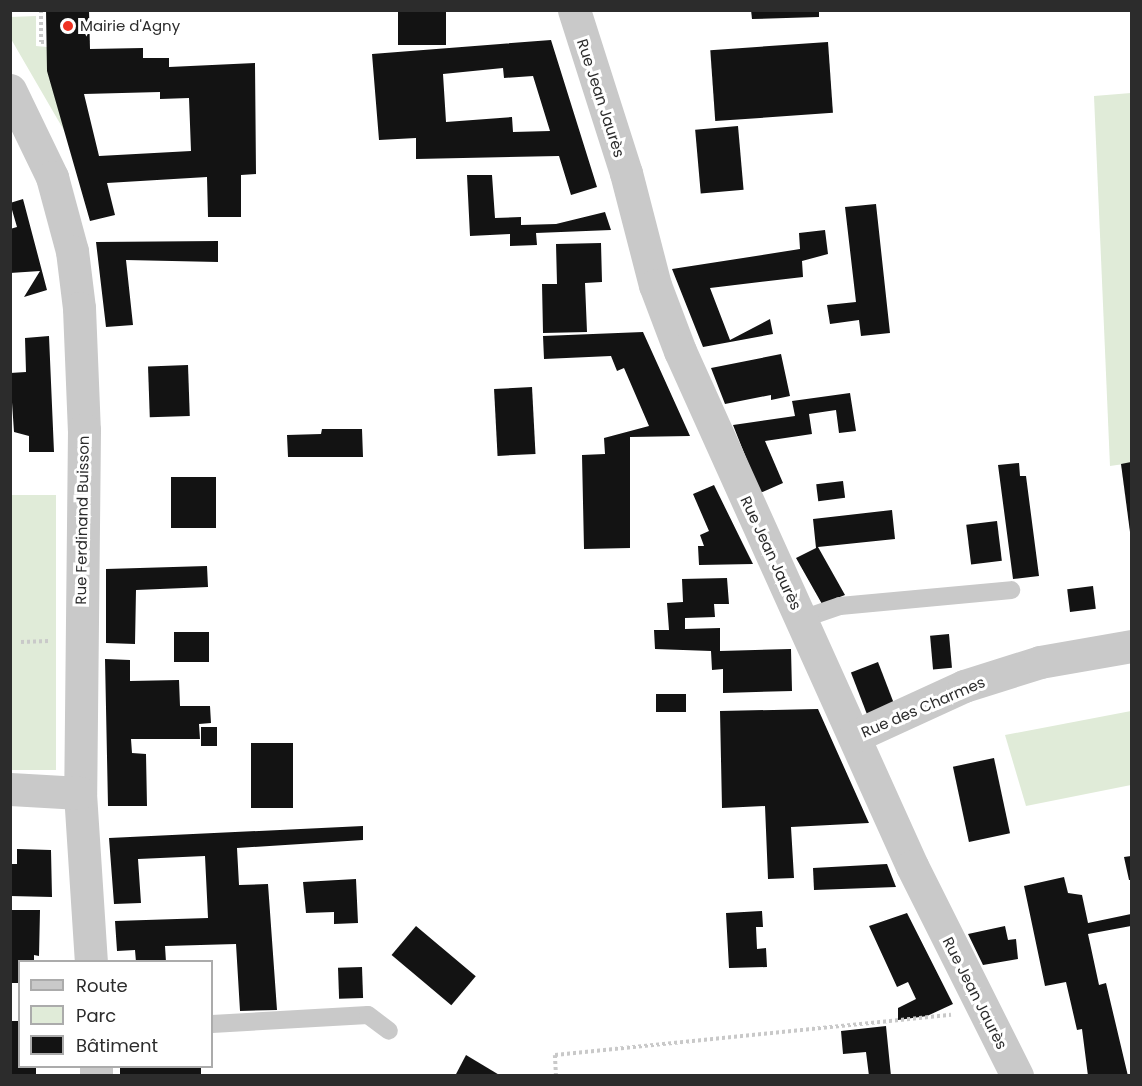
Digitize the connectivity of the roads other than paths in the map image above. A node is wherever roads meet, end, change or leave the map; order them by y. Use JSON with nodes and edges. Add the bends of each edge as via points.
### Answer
{"nodes":[{"id":1,"x":574,"y":10,"type":"edge"},
{"id":2,"x":10,"y":90,"type":"edge"},
{"id":3,"x":1011,"y":590,"type":"dead end"},
{"id":4,"x":802,"y":619,"type":"junction"},
{"id":5,"x":1131,"y":646,"type":"edge"},
{"id":6,"x":855,"y":736,"type":"junction"},
{"id":7,"x":10,"y":789,"type":"edge"},
{"id":8,"x":80,"y":793,"type":"junction"},
{"id":9,"x":91,"y":960,"type":"edge"},
{"id":10,"x":213,"y":1024,"type":"edge"},
{"id":11,"x":389,"y":1030,"type":"dead end"},
{"id":12,"x":1017,"y":1076,"type":"edge"}],
"edges":[{"from":1,"to":4,"type":"street","name":"Rue Jean Jaurès","via":[[668,318]]},
{"from":2,"to":8,"type":"street","name":"Rue Ferdinand Buisson","via":[[52,177],[72,251],[79,308],[84,430]]},
{"from":3,"to":4,"type":"lane","via":[[840,606]]},
{"from":4,"to":6,"type":"street","name":"Rue Jean Jaurès"},
{"from":5,"to":6,"type":"street","name":"Rue des Charmes","via":[[1040,662],[964,686]]},
{"from":6,"to":12,"type":"street","name":"Rue Jean Jaurès","via":[[979,1004]]},
{"from":7,"to":8,"type":"street"},
{"from":8,"to":9,"type":"street","name":"Rue Ferdinand Buisson"},
{"from":10,"to":11,"type":"lane","via":[[368,1015]]}]}
